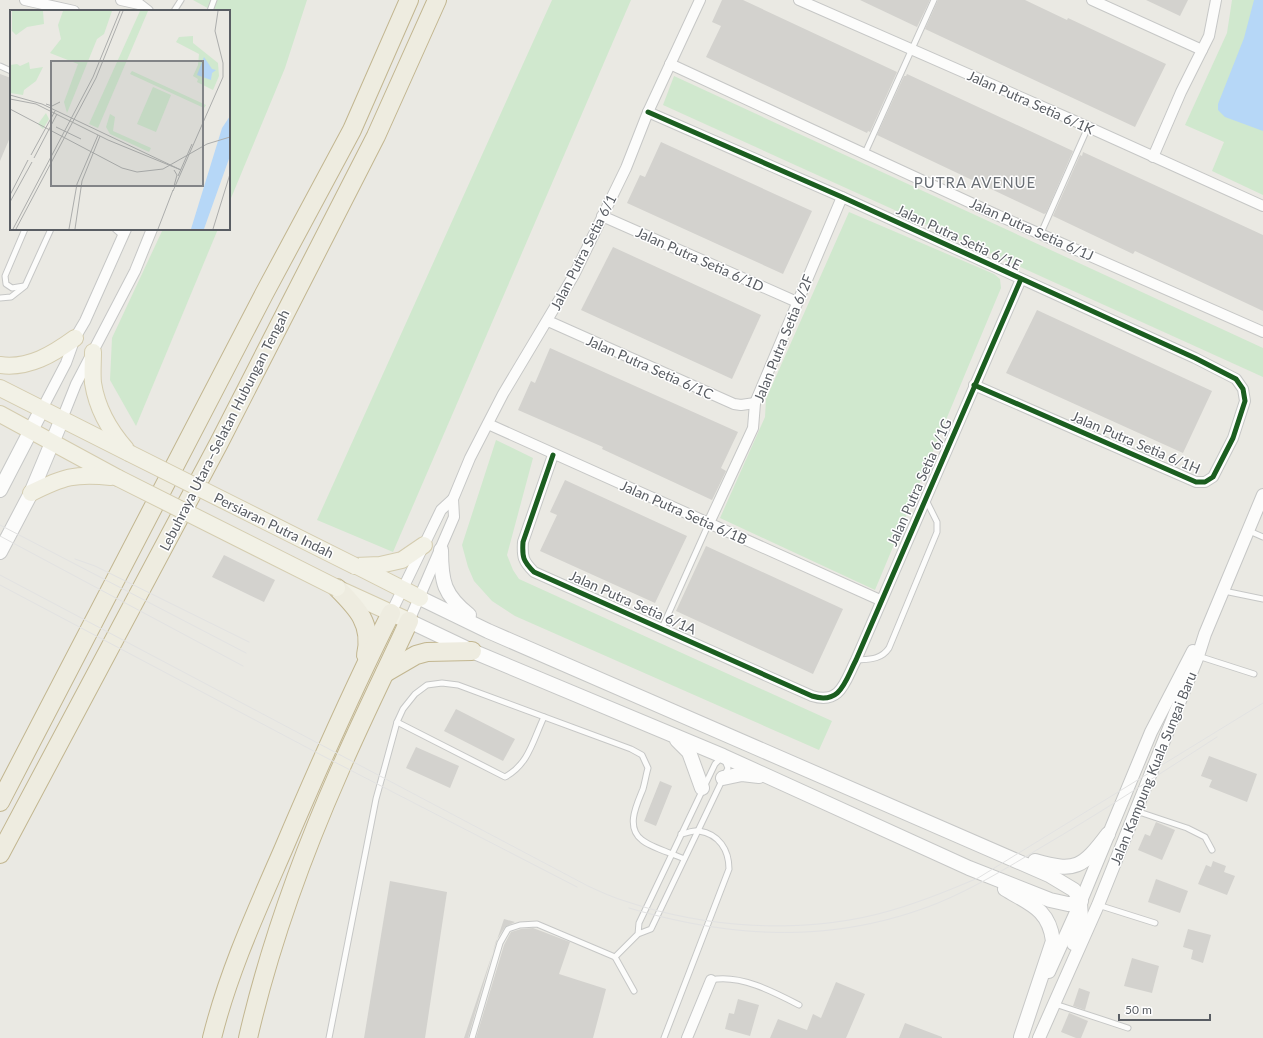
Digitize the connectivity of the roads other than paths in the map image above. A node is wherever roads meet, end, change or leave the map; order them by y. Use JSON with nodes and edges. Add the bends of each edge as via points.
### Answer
{"nodes":[{"id":1,"x":25,"y":0,"type":"edge"},
{"id":2,"x":121,"y":0,"type":"edge"},
{"id":3,"x":181,"y":0,"type":"edge"},
{"id":4,"x":214,"y":0,"type":"edge"},
{"id":5,"x":409,"y":0,"type":"edge"},
{"id":6,"x":437,"y":0,"type":"edge"},
{"id":7,"x":700,"y":0,"type":"edge"},
{"id":8,"x":799,"y":0,"type":"edge"},
{"id":9,"x":934,"y":0,"type":"edge"},
{"id":10,"x":1092,"y":0,"type":"edge"},
{"id":11,"x":1216,"y":0,"type":"edge"},
{"id":12,"x":70,"y":10,"type":"edge"},
{"id":13,"x":147,"y":10,"type":"edge"},
{"id":14,"x":175,"y":10,"type":"edge"},
{"id":15,"x":210,"y":10,"type":"edge"},
{"id":16,"x":911,"y":50,"type":"junction"},
{"id":17,"x":1202,"y":50,"type":"junction"},
{"id":18,"x":670,"y":64,"type":"junction"},
{"id":19,"x":0,"y":66,"type":"edge"},
{"id":20,"x":10,"y":71,"type":"edge"},
{"id":21,"x":648,"y":112,"type":"junction"},
{"id":22,"x":1088,"y":127,"type":"junction"},
{"id":23,"x":864,"y":153,"type":"junction"},
{"id":24,"x":1153,"y":157,"type":"junction"},
{"id":25,"x":842,"y":197,"type":"junction"},
{"id":26,"x":1263,"y":206,"type":"edge"},
{"id":27,"x":602,"y":216,"type":"junction"},
{"id":28,"x":25,"y":230,"type":"edge"},
{"id":29,"x":51,"y":230,"type":"edge"},
{"id":30,"x":152,"y":230,"type":"edge"},
{"id":31,"x":121,"y":231,"type":"edge"},
{"id":32,"x":1041,"y":233,"type":"junction"},
{"id":33,"x":5,"y":276,"type":"junction"},
{"id":34,"x":1021,"y":279,"type":"junction"},
{"id":35,"x":0,"y":280,"type":"edge"},
{"id":36,"x":25,"y":286,"type":"junction"},
{"id":37,"x":0,"y":298,"type":"edge"},
{"id":38,"x":797,"y":302,"type":"junction"},
{"id":39,"x":548,"y":321,"type":"junction"},
{"id":40,"x":1263,"y":332,"type":"edge"},
{"id":41,"x":75,"y":338,"type":"junction"},
{"id":42,"x":93,"y":352,"type":"junction"},
{"id":43,"x":0,"y":365,"type":"edge"},
{"id":44,"x":974,"y":385,"type":"junction"},
{"id":45,"x":0,"y":388,"type":"edge"},
{"id":46,"x":1245,"y":401,"type":"joint"},
{"id":47,"x":755,"y":403,"type":"junction"},
{"id":48,"x":42,"y":409,"type":"junction"},
{"id":49,"x":0,"y":414,"type":"edge"},
{"id":50,"x":62,"y":419,"type":"junction"},
{"id":51,"x":488,"y":424,"type":"junction"},
{"id":52,"x":31,"y":430,"type":"junction"},
{"id":53,"x":52,"y":442,"type":"junction"},
{"id":54,"x":129,"y":453,"type":"junction"},
{"id":55,"x":553,"y":455,"type":"junction"},
{"id":56,"x":118,"y":478,"type":"junction"},
{"id":57,"x":0,"y":490,"type":"edge"},
{"id":58,"x":32,"y":493,"type":"junction"},
{"id":59,"x":1263,"y":496,"type":"edge"},
{"id":60,"x":453,"y":499,"type":"junction"},
{"id":61,"x":926,"y":499,"type":"junction"},
{"id":62,"x":709,"y":523,"type":"junction"},
{"id":63,"x":1247,"y":530,"type":"junction"},
{"id":64,"x":1263,"y":537,"type":"edge"},
{"id":65,"x":424,"y":545,"type":"junction"},
{"id":66,"x":441,"y":550,"type":"junction"},
{"id":67,"x":0,"y":552,"type":"edge"},
{"id":68,"x":355,"y":566,"type":"junction"},
{"id":69,"x":337,"y":588,"type":"junction"},
{"id":70,"x":402,"y":589,"type":"junction"},
{"id":71,"x":1223,"y":591,"type":"junction"},
{"id":72,"x":420,"y":598,"type":"junction"},
{"id":73,"x":1263,"y":599,"type":"edge"},
{"id":74,"x":880,"y":600,"type":"junction"},
{"id":75,"x":391,"y":613,"type":"junction"},
{"id":76,"x":409,"y":621,"type":"junction"},
{"id":77,"x":662,"y":628,"type":"junction"},
{"id":78,"x":488,"y":631,"type":"junction"},
{"id":79,"x":472,"y":651,"type":"junction"},
{"id":80,"x":1195,"y":655,"type":"junction"},
{"id":81,"x":856,"y":660,"type":"junction"},
{"id":82,"x":363,"y":669,"type":"junction"},
{"id":83,"x":385,"y":673,"type":"junction"},
{"id":84,"x":1254,"y":674,"type":"dead end"},
{"id":85,"x":838,"y":695,"type":"joint"},
{"id":86,"x":544,"y":717,"type":"junction"},
{"id":87,"x":398,"y":722,"type":"junction"},
{"id":88,"x":709,"y":727,"type":"junction"},
{"id":89,"x":671,"y":735,"type":"junction"},
{"id":90,"x":758,"y":747,"type":"junction"},
{"id":91,"x":723,"y":756,"type":"junction"},
{"id":92,"x":724,"y":778,"type":"junction"},
{"id":93,"x":771,"y":778,"type":"junction"},
{"id":94,"x":702,"y":788,"type":"junction"},
{"id":95,"x":1144,"y":790,"type":"junction"},
{"id":96,"x":0,"y":802,"type":"edge"},
{"id":97,"x":1136,"y":811,"type":"junction"},
{"id":98,"x":698,"y":831,"type":"junction"},
{"id":99,"x":681,"y":834,"type":"junction"},
{"id":100,"x":1108,"y":834,"type":"junction"},
{"id":101,"x":973,"y":842,"type":"junction"},
{"id":102,"x":1212,"y":850,"type":"dead end"},
{"id":103,"x":0,"y":854,"type":"edge"},
{"id":104,"x":672,"y":854,"type":"junction"},
{"id":105,"x":684,"y":859,"type":"junction"},
{"id":106,"x":969,"y":868,"type":"junction"},
{"id":107,"x":1081,"y":901,"type":"junction"},
{"id":108,"x":1098,"y":906,"type":"junction"},
{"id":109,"x":1155,"y":923,"type":"dead end"},
{"id":110,"x":638,"y":934,"type":"junction"},
{"id":111,"x":615,"y":957,"type":"junction"},
{"id":112,"x":711,"y":980,"type":"joint"},
{"id":113,"x":634,"y":991,"type":"dead end"},
{"id":114,"x":800,"y":1004,"type":"dead end"},
{"id":115,"x":1055,"y":1004,"type":"junction"},
{"id":116,"x":1046,"y":1024,"type":"junction"},
{"id":117,"x":1128,"y":1028,"type":"dead end"},
{"id":118,"x":1021,"y":1037,"type":"edge"},
{"id":119,"x":212,"y":1038,"type":"edge"},
{"id":120,"x":248,"y":1038,"type":"edge"},
{"id":121,"x":329,"y":1038,"type":"edge"},
{"id":122,"x":472,"y":1038,"type":"edge"},
{"id":123,"x":664,"y":1038,"type":"edge"},
{"id":124,"x":687,"y":1038,"type":"edge"},
{"id":125,"x":1039,"y":1038,"type":"edge"}],
"edges":[{"from":1,"to":12,"type":"street"},
{"from":2,"to":13,"type":"street","via":[[139,4]]},
{"from":3,"to":14,"type":"lane"},
{"from":4,"to":15,"type":"lane"},
{"from":5,"to":96,"type":"highway","name":"Lebuhraya Utara–Selatan Hubungan Tengah","via":[[352,130]]},
{"from":6,"to":103,"type":"highway","name":"Lebuhraya Utara–Selatan Hubungan Tengah","via":[[376,136],[219,443]]},
{"from":7,"to":18,"type":"street","name":"Jalan Putra Setia 6/1"},
{"from":8,"to":16,"type":"street","name":"Jalan Putra Setia 6/1K"},
{"from":9,"to":16,"type":"lane"},
{"from":10,"to":17,"type":"street"},
{"from":11,"to":17,"type":"street","via":[[1209,36]]},
{"from":16,"to":22,"type":"street","name":"Jalan Putra Setia 6/1K"},
{"from":16,"to":23,"type":"lane"},
{"from":17,"to":24,"type":"street"},
{"from":18,"to":21,"type":"street","name":"Jalan Putra Setia 6/1"},
{"from":18,"to":23,"type":"street","name":"Jalan Putra Setia 6/1J"},
{"from":19,"to":20,"type":"lane"},
{"from":21,"to":25,"type":"street","name":"Jalan Putra Setia 6/1E"},
{"from":21,"to":27,"type":"street","name":"Jalan Putra Setia 6/1","via":[[626,168]]},
{"from":22,"to":24,"type":"street","name":"Jalan Putra Setia 6/1K"},
{"from":22,"to":32,"type":"lane"},
{"from":23,"to":32,"type":"street","name":"Jalan Putra Setia 6/1J"},
{"from":24,"to":26,"type":"street","name":"Jalan Putra Setia 6/1K"},
{"from":25,"to":34,"type":"street","name":"Jalan Putra Setia 6/1E"},
{"from":25,"to":38,"type":"street","name":"Jalan Putra Setia 6/2F"},
{"from":27,"to":38,"type":"street","name":"Jalan Putra Setia 6/1D"},
{"from":27,"to":39,"type":"street","name":"Jalan Putra Setia 6/1","via":[[574,275]]},
{"from":28,"to":33,"type":"lane"},
{"from":29,"to":36,"type":"lane"},
{"from":30,"to":42,"type":"street"},
{"from":31,"to":41,"type":"street","via":[[85,321]]},
{"from":32,"to":40,"type":"street","name":"Jalan Putra Setia 6/1J"},
{"from":33,"to":35,"type":"lane"},
{"from":33,"to":36,"type":"lane","via":[[6,284],[12,288]]},
{"from":34,"to":44,"type":"street","name":"Jalan Putra Setia 6/1G"},
{"from":34,"to":46,"type":"street","name":"Jalan Putra Setia 6/1E","via":[[1195,358],[1236,380],[1243,389]]},
{"from":36,"to":37,"type":"lane","via":[[11,297]]},
{"from":38,"to":47,"type":"street","name":"Jalan Putra Setia 6/2F"},
{"from":39,"to":47,"type":"street","name":"Jalan Putra Setia 6/1C","via":[[734,404]]},
{"from":39,"to":51,"type":"street","name":"Jalan Putra Setia 6/1","via":[[503,394]]},
{"from":41,"to":43,"type":"main road","via":[[50,356],[9,366]]},
{"from":41,"to":48,"type":"street","via":[[66,363]]},
{"from":42,"to":50,"type":"street"},
{"from":42,"to":54,"type":"main road","via":[[94,383],[98,402],[106,422]]},
{"from":44,"to":46,"type":"street","name":"Jalan Putra Setia 6/1H","via":[[1196,482],[1205,482],[1213,477],[1233,438]]},
{"from":44,"to":61,"type":"street","name":"Jalan Putra Setia 6/1G"},
{"from":45,"to":48,"type":"main road","name":"Persiaran Putra Indah"},
{"from":47,"to":62,"type":"street","name":"Jalan Putra Setia 6/2F","via":[[753,428]]},
{"from":48,"to":50,"type":"main road","name":"Persiaran Putra Indah"},
{"from":48,"to":52,"type":"main road"},
{"from":49,"to":52,"type":"main road","name":"Persiaran Putra Indah"},
{"from":50,"to":53,"type":"main road"},
{"from":50,"to":54,"type":"main road","name":"Persiaran Putra Indah"},
{"from":51,"to":55,"type":"street","name":"Jalan Putra Setia 6/1B"},
{"from":51,"to":60,"type":"street","name":"Jalan Putra Setia 6/1"},
{"from":52,"to":53,"type":"main road","name":"Persiaran Putra Indah"},
{"from":52,"to":57,"type":"main road"},
{"from":53,"to":56,"type":"main road","name":"Persiaran Putra Indah"},
{"from":53,"to":58,"type":"main road"},
{"from":54,"to":68,"type":"main road","name":"Persiaran Putra Indah","bridge":true},
{"from":55,"to":62,"type":"street","name":"Jalan Putra Setia 6/1B"},
{"from":55,"to":77,"type":"street","name":"Jalan Putra Setia 6/1A","via":[[524,542],[524,562],[534,572]]},
{"from":56,"to":58,"type":"main road","via":[[76,475],[65,477]]},
{"from":56,"to":69,"type":"main road","name":"Persiaran Putra Indah","bridge":true},
{"from":58,"to":67,"type":"main road"},
{"from":59,"to":63,"type":"street","name":"Jalan Kampung Kuala Sungai Baru"},
{"from":60,"to":65,"type":"street","via":[[441,510]]},
{"from":60,"to":66,"type":"street","via":[[454,517]]},
{"from":61,"to":74,"type":"street","name":"Jalan Putra Setia 6/1G"},
{"from":61,"to":81,"type":"lane","via":[[937,522],[938,532],[889,648],[884,655],[876,658]]},
{"from":62,"to":74,"type":"street","name":"Jalan Putra Setia 6/1B"},
{"from":62,"to":77,"type":"lane"},
{"from":63,"to":64,"type":"lane"},
{"from":63,"to":71,"type":"street","name":"Jalan Kampung Kuala Sungai Baru"},
{"from":65,"to":68,"type":"main road","via":[[402,560],[380,565]]},
{"from":65,"to":70,"type":"street"},
{"from":66,"to":72,"type":"street"},
{"from":66,"to":78,"type":"main road","via":[[441,577],[454,603]]},
{"from":68,"to":70,"type":"main road","name":"Persiaran Putra Indah"},
{"from":69,"to":75,"type":"main road","name":"Persiaran Putra Indah"},
{"from":69,"to":82,"type":"highway","via":[[357,609],[367,632],[369,642]]},
{"from":70,"to":72,"type":"main road","name":"Persiaran Putra Indah"},
{"from":70,"to":75,"type":"street"},
{"from":71,"to":73,"type":"lane"},
{"from":71,"to":80,"type":"street","name":"Jalan Kampung Kuala Sungai Baru"},
{"from":72,"to":76,"type":"street"},
{"from":72,"to":78,"type":"main road"},
{"from":74,"to":81,"type":"street","name":"Jalan Putra Setia 6/1G"},
{"from":75,"to":76,"type":"main road","name":"Persiaran Putra Indah"},
{"from":75,"to":82,"type":"highway"},
{"from":76,"to":79,"type":"main road"},
{"from":76,"to":83,"type":"highway"},
{"from":77,"to":85,"type":"street","name":"Jalan Putra Setia 6/1A","via":[[812,696],[821,699]]},
{"from":78,"to":88,"type":"main road"},
{"from":79,"to":83,"type":"highway","via":[[427,652],[416,655]]},
{"from":79,"to":89,"type":"main road"},
{"from":80,"to":84,"type":"lane"},
{"from":80,"to":95,"type":"street","name":"Jalan Kampung Kuala Sungai Baru"},
{"from":80,"to":100,"type":"street","name":"Jalan Kampung Kuala Sungai Baru","via":[[1151,732]]},
{"from":81,"to":85,"type":"street","name":"Jalan Putra Setia 6/1G"},
{"from":82,"to":119,"type":"highway","via":[[320,763],[239,955]]},
{"from":83,"to":120,"type":"highway","via":[[338,772],[284,911],[258,993]]},
{"from":86,"to":87,"type":"lane","via":[[478,691],[442,683],[427,685],[415,694],[403,709]]},
{"from":86,"to":87,"type":"lane","via":[[523,763],[516,771],[505,777]]},
{"from":86,"to":104,"type":"lane","via":[[642,755],[648,768],[633,814],[633,824],[641,840]]},
{"from":87,"to":121,"type":"lane","via":[[376,799]]},
{"from":88,"to":90,"type":"main road"},
{"from":88,"to":91,"type":"main road"},
{"from":89,"to":91,"type":"main road"},
{"from":89,"to":94,"type":"main road","via":[[689,752]]},
{"from":90,"to":91,"type":"main road"},
{"from":90,"to":101,"type":"main road"},
{"from":91,"to":92,"type":"lane","via":[[728,768]]},
{"from":91,"to":93,"type":"main road"},
{"from":91,"to":94,"type":"lane","via":[[714,764]]},
{"from":92,"to":93,"type":"main road","via":[[742,774]]},
{"from":92,"to":98,"type":"lane"},
{"from":93,"to":106,"type":"main road"},
{"from":94,"to":99,"type":"lane"},
{"from":95,"to":97,"type":"street","name":"Jalan Kampung Kuala Sungai Baru"},
{"from":95,"to":107,"type":"street","via":[[1129,810],[1101,877],[1093,890]]},
{"from":97,"to":102,"type":"lane","via":[[1205,837]]},
{"from":97,"to":108,"type":"street","name":"Jalan Kampung Kuala Sungai Baru"},
{"from":98,"to":99,"type":"lane"},
{"from":98,"to":105,"type":"lane"},
{"from":98,"to":123,"type":"lane","via":[[713,834],[723,845],[729,858],[729,869]]},
{"from":99,"to":104,"type":"lane"},
{"from":100,"to":101,"type":"main road","via":[[1092,854],[1077,866],[1066,868]]},
{"from":100,"to":107,"type":"street","name":"Jalan Kampung Kuala Sungai Baru"},
{"from":101,"to":107,"type":"main road","via":[[1049,875],[1074,890]]},
{"from":104,"to":105,"type":"lane"},
{"from":104,"to":110,"type":"lane","via":[[639,923]]},
{"from":105,"to":110,"type":"lane","via":[[651,929]]},
{"from":106,"to":107,"type":"main road","via":[[1050,900],[1068,904]]},
{"from":106,"to":118,"type":"main road","via":[[1035,907],[1047,919],[1051,929],[1053,941]]},
{"from":107,"to":116,"type":"street","via":[[1082,917],[1078,933]]},
{"from":107,"to":118,"type":"street","name":"Jalan Kampung Kuala Sungai Baru"},
{"from":108,"to":109,"type":"lane"},
{"from":108,"to":115,"type":"street","name":"Jalan Kampung Kuala Sungai Baru"},
{"from":110,"to":111,"type":"lane"},
{"from":111,"to":113,"type":"lane"},
{"from":111,"to":122,"type":"lane","via":[[537,924],[508,928],[500,943]]},
{"from":112,"to":114,"type":"lane","via":[[721,978],[769,989]]},
{"from":112,"to":124,"type":"street"},
{"from":115,"to":116,"type":"street","name":"Jalan Kampung Kuala Sungai Baru"},
{"from":115,"to":117,"type":"lane"},
{"from":116,"to":125,"type":"street","name":"Jalan Kampung Kuala Sungai Baru"}]}
